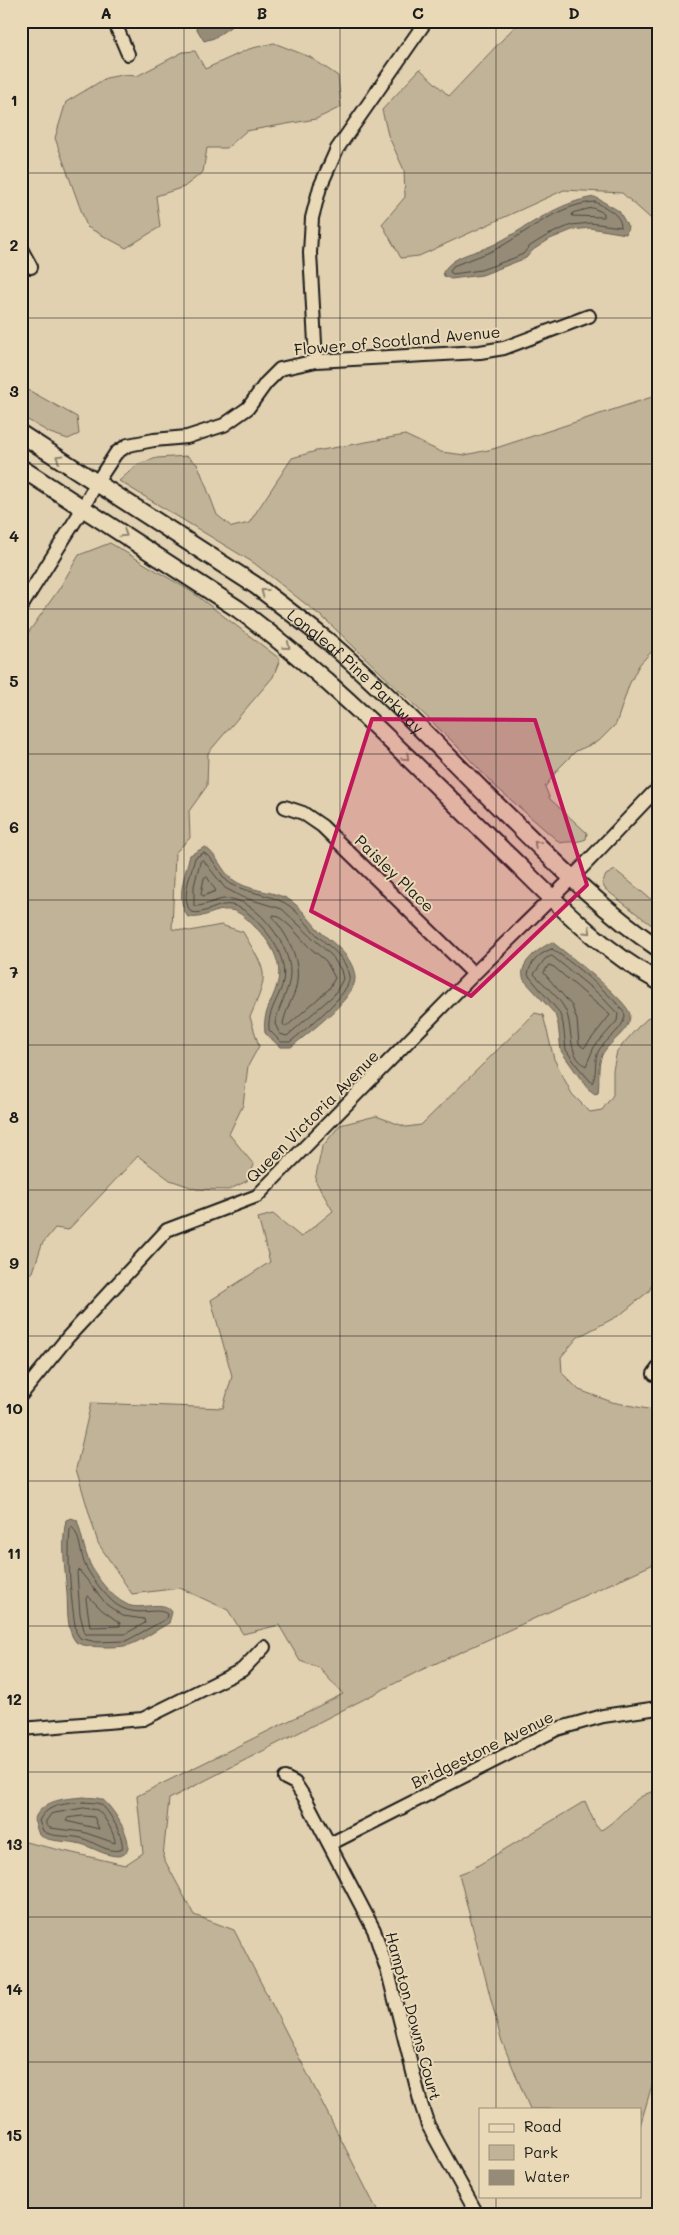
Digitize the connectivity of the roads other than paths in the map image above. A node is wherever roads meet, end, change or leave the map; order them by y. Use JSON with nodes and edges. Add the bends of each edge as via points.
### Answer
{"nodes":[{"id":1,"x":114,"y":21,"type":"edge"},
{"id":2,"x":421,"y":23,"type":"edge"},
{"id":3,"x":128,"y":54,"type":"dead end"},
{"id":4,"x":21,"y":249,"type":"edge"},
{"id":5,"x":31,"y":267,"type":"dead end"},
{"id":6,"x":589,"y":316,"type":"dead end"},
{"id":7,"x":316,"y":361,"type":"junction"},
{"id":8,"x":21,"y":434,"type":"edge"},
{"id":9,"x":21,"y":468,"type":"edge"},
{"id":10,"x":97,"y":482,"type":"junction"},
{"id":11,"x":84,"y":507,"type":"junction"},
{"id":12,"x":21,"y":607,"type":"edge"},
{"id":13,"x":653,"y":793,"type":"dead end"},
{"id":14,"x":285,"y":807,"type":"dead end"},
{"id":15,"x":572,"y":878,"type":"junction"},
{"id":16,"x":552,"y":898,"type":"junction"},
{"id":17,"x":658,"y":948,"type":"edge"},
{"id":18,"x":474,"y":974,"type":"junction"},
{"id":19,"x":658,"y":981,"type":"edge"},
{"id":20,"x":21,"y":1395,"type":"edge"},
{"id":21,"x":264,"y":1647,"type":"dead end"},
{"id":22,"x":658,"y":1708,"type":"edge"},
{"id":23,"x":21,"y":1729,"type":"edge"},
{"id":24,"x":286,"y":1778,"type":"dead end"},
{"id":25,"x":330,"y":1844,"type":"junction"},
{"id":26,"x":477,"y":2214,"type":"edge"}],
"edges":[{"from":1,"to":3,"type":"street"},
{"from":2,"to":7,"type":"street","via":[[337,149],[320,187],[312,218],[310,253]]},
{"from":4,"to":5,"type":"street"},
{"from":6,"to":7,"type":"street","name":"Flower of Scotland Avenue","via":[[496,349]]},
{"from":7,"to":10,"type":"street","name":"Flower of Scotland Avenue","via":[[280,369],[248,408],[224,425],[187,437],[128,446],[116,453]]},
{"from":10,"to":8,"type":"main road","name":"Longleaf Pine Parkway","one_way":true},
{"from":9,"to":11,"type":"main road","name":"Longleaf Pine Parkway"},
{"from":10,"to":11,"type":"street","name":"Flower of Scotland Avenue"},
{"from":15,"to":10,"type":"main road","name":"Longleaf Pine Parkway","one_way":true,"via":[[330,644],[255,585]]},
{"from":11,"to":12,"type":"street","name":"Flower of Scotland Avenue"},
{"from":11,"to":16,"type":"main road","name":"Longleaf Pine Parkway","one_way":true,"via":[[238,609],[311,666]]},
{"from":13,"to":15,"type":"street","name":"Queen Victoria Avenue"},
{"from":14,"to":18,"type":"street","name":"Paisley Place","via":[[303,813],[322,826]]},
{"from":15,"to":16,"type":"street","name":"Queen Victoria Avenue"},
{"from":15,"to":17,"type":"main road","name":"Longleaf Pine Parkway","via":[[618,920]]},
{"from":16,"to":18,"type":"street","name":"Queen Victoria Avenue"},
{"from":16,"to":19,"type":"main road","name":"Longleaf Pine Parkway","one_way":true,"via":[[600,943]]},
{"from":18,"to":20,"type":"street","name":"Queen Victoria Avenue","via":[[258,1196],[167,1230],[68,1337]]},
{"from":21,"to":23,"type":"street","via":[[242,1670],[143,1719]]},
{"from":22,"to":25,"type":"street","name":"Bridgestone Avenue","via":[[603,1716],[557,1729]]},
{"from":24,"to":25,"type":"street","name":"Hampton Downs Court","via":[[300,1790]]},
{"from":25,"to":26,"type":"street","name":"Hampton Downs Court","via":[[382,1951],[428,2125]]}]}
